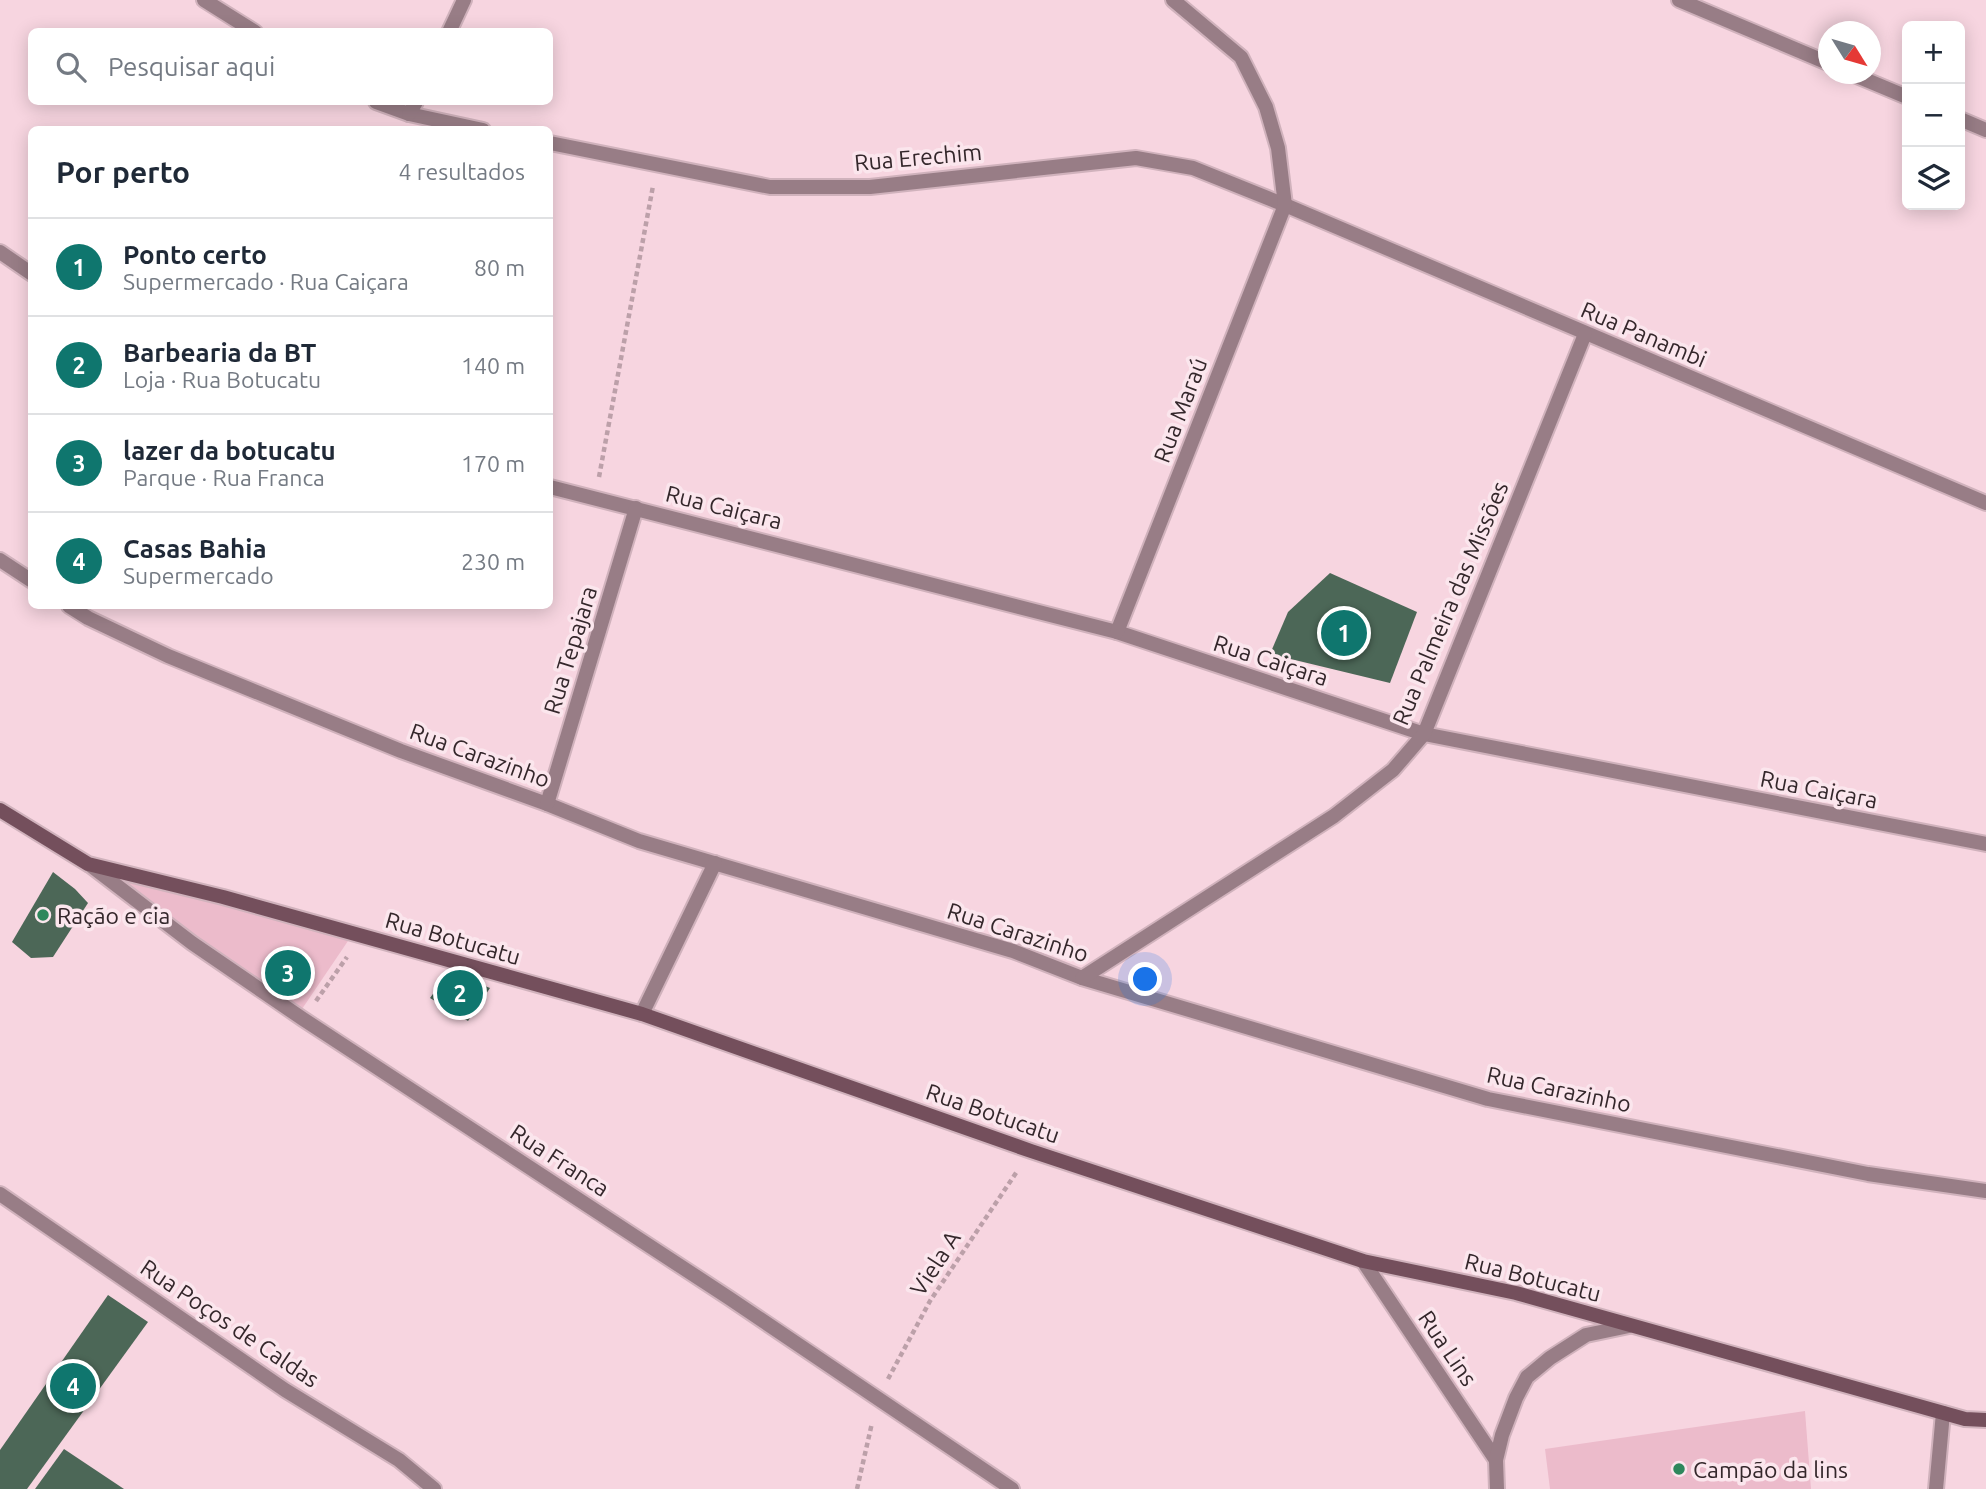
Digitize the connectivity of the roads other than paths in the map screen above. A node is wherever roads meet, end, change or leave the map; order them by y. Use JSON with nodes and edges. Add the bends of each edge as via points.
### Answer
{"nodes":[{"id":1,"x":204,"y":0,"type":"edge"},
{"id":2,"x":464,"y":0,"type":"edge"},
{"id":3,"x":1173,"y":0,"type":"edge"},
{"id":4,"x":1679,"y":0,"type":"edge"},
{"id":5,"x":249,"y":28,"type":"edge"},
{"id":6,"x":451,"y":28,"type":"edge"},
{"id":7,"x":1818,"y":59,"type":"edge"},
{"id":8,"x":1876,"y":84,"type":"edge"},
{"id":9,"x":1902,"y":95,"type":"edge"},
{"id":10,"x":394,"y":105,"type":"edge"},
{"id":11,"x":413,"y":108,"type":"edge"},
{"id":12,"x":1965,"y":121,"type":"edge"},
{"id":13,"x":470,"y":126,"type":"edge"},
{"id":14,"x":1986,"y":130,"type":"edge"},
{"id":15,"x":553,"y":144,"type":"edge"},
{"id":16,"x":1285,"y":205,"type":"junction"},
{"id":17,"x":0,"y":252,"type":"edge"},
{"id":18,"x":28,"y":271,"type":"edge"},
{"id":19,"x":1585,"y":334,"type":"junction"},
{"id":20,"x":553,"y":488,"type":"edge"},
{"id":21,"x":1986,"y":503,"type":"edge"},
{"id":22,"x":636,"y":508,"type":"junction"},
{"id":23,"x":0,"y":560,"type":"edge"},
{"id":24,"x":28,"y":578,"type":"edge"},
{"id":25,"x":74,"y":609,"type":"edge"},
{"id":26,"x":1117,"y":632,"type":"junction"},
{"id":27,"x":1424,"y":734,"type":"junction"},
{"id":28,"x":547,"y":804,"type":"junction"},
{"id":29,"x":0,"y":810,"type":"edge"},
{"id":30,"x":1986,"y":844,"type":"edge"},
{"id":31,"x":715,"y":863,"type":"junction"},
{"id":32,"x":88,"y":864,"type":"junction"},
{"id":33,"x":1082,"y":978,"type":"junction"},
{"id":34,"x":642,"y":1014,"type":"junction"},
{"id":35,"x":1986,"y":1191,"type":"edge"},
{"id":36,"x":0,"y":1194,"type":"edge"},
{"id":37,"x":1363,"y":1261,"type":"junction"},
{"id":38,"x":1629,"y":1326,"type":"junction"},
{"id":39,"x":1943,"y":1413,"type":"junction"},
{"id":40,"x":1986,"y":1420,"type":"edge"},
{"id":41,"x":1496,"y":1460,"type":"junction"},
{"id":42,"x":434,"y":1489,"type":"edge"},
{"id":43,"x":1012,"y":1489,"type":"edge"},
{"id":44,"x":1497,"y":1489,"type":"edge"},
{"id":45,"x":1937,"y":1489,"type":"edge"}],
"edges":[{"from":1,"to":5,"type":"street"},
{"from":2,"to":6,"type":"street"},
{"from":3,"to":16,"type":"street","via":[[1241,57],[1269,117]]},
{"from":4,"to":7,"type":"street"},
{"from":8,"to":9,"type":"street"},
{"from":10,"to":11,"type":"street"},
{"from":11,"to":13,"type":"street"},
{"from":12,"to":14,"type":"street"},
{"from":15,"to":16,"type":"street","name":"Rua Erechim","via":[[770,187],[870,187],[1136,158],[1193,168]]},
{"from":16,"to":19,"type":"street","name":"Rua Panambi"},
{"from":16,"to":26,"type":"street","name":"Rua Maraú"},
{"from":17,"to":18,"type":"street"},
{"from":19,"to":21,"type":"street","name":"Rua Panambi"},
{"from":19,"to":27,"type":"street","name":"Rua Palmeira das Missões"},
{"from":20,"to":22,"type":"street","name":"Rua Caiçara"},
{"from":22,"to":26,"type":"street","name":"Rua Caiçara"},
{"from":22,"to":28,"type":"street","name":"Rua Tepajara"},
{"from":23,"to":24,"type":"street"},
{"from":25,"to":28,"type":"street","name":"Rua Carazinho","via":[[168,656],[401,751]]},
{"from":26,"to":27,"type":"street","name":"Rua Caiçara"},
{"from":27,"to":30,"type":"street","name":"Rua Caiçara"},
{"from":27,"to":33,"type":"street","name":"Rua Palmeira das Missões","via":[[1393,770],[1334,817]]},
{"from":28,"to":31,"type":"street","name":"Rua Carazinho","via":[[639,841]]},
{"from":29,"to":32,"type":"main road","name":"Rua Botucatu"},
{"from":31,"to":33,"type":"street","name":"Rua Carazinho","via":[[1013,951]]},
{"from":31,"to":34,"type":"street"},
{"from":32,"to":34,"type":"main road","name":"Rua Botucatu"},
{"from":32,"to":43,"type":"street","name":"Rua Franca","via":[[192,943]]},
{"from":33,"to":35,"type":"street","name":"Rua Carazinho","via":[[1488,1099],[1868,1174]]},
{"from":34,"to":37,"type":"main road","name":"Rua Botucatu","via":[[1031,1151]]},
{"from":36,"to":42,"type":"street","name":"Rua Poços de Caldas","via":[[285,1390],[399,1460]]},
{"from":37,"to":38,"type":"main road","name":"Rua Botucatu","via":[[1516,1293]]},
{"from":37,"to":41,"type":"street","name":"Rua Lins"},
{"from":38,"to":39,"type":"main road","name":"Rua Botucatu"},
{"from":38,"to":41,"type":"street","via":[[1586,1335],[1527,1377],[1508,1416]]},
{"from":39,"to":40,"type":"main road","name":"Rua Botucatu"},
{"from":39,"to":45,"type":"street"},
{"from":41,"to":44,"type":"street"}]}
